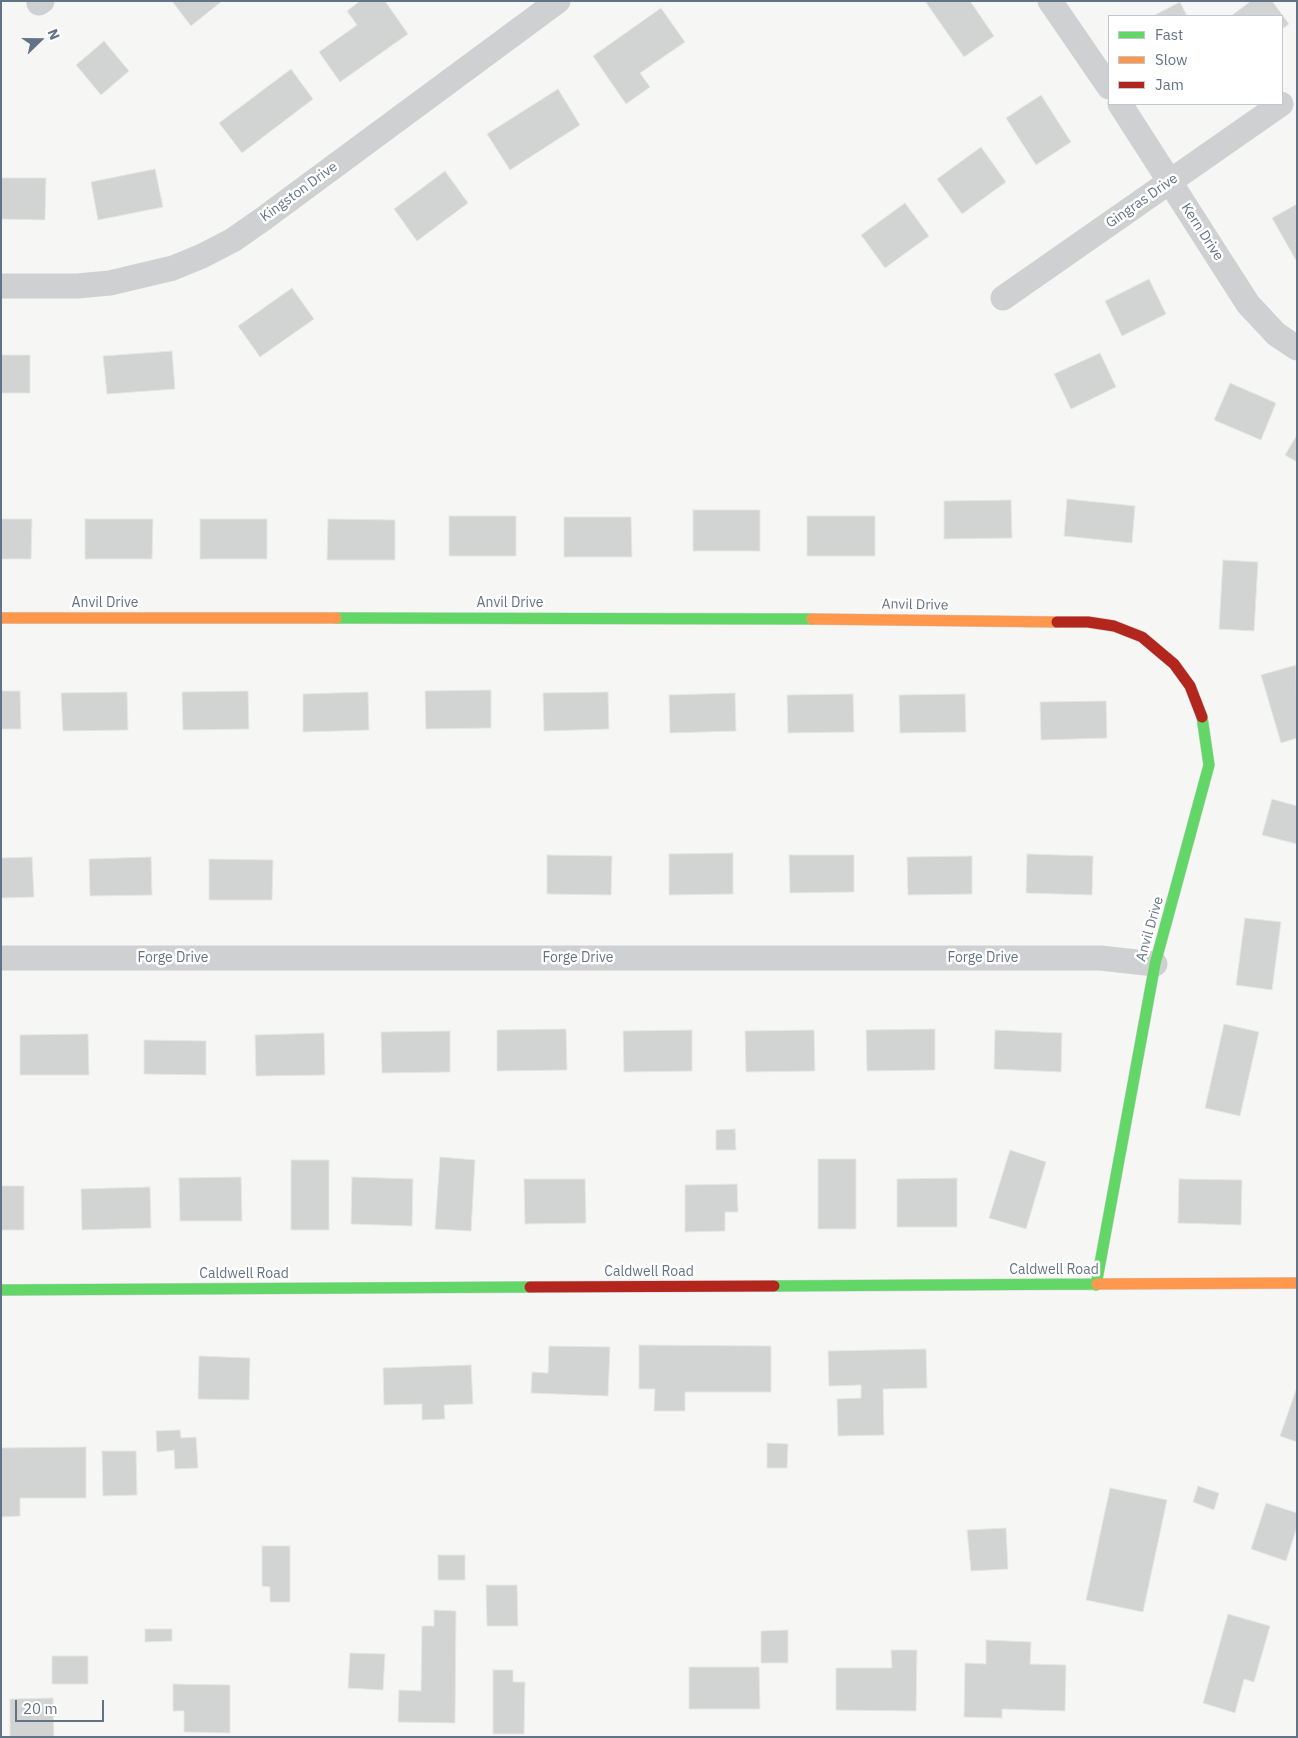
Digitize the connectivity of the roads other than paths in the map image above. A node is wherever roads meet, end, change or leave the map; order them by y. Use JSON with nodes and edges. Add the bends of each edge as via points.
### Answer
{"nodes":[{"id":1,"x":558,"y":1,"type":"edge"},
{"id":2,"x":1050,"y":1,"type":"edge"},
{"id":3,"x":1108,"y":86,"type":"edge"},
{"id":4,"x":1297,"y":93,"type":"edge"},
{"id":5,"x":1283,"y":103,"type":"edge"},
{"id":6,"x":1121,"y":105,"type":"edge"},
{"id":7,"x":1281,"y":105,"type":"edge"},
{"id":8,"x":1169,"y":182,"type":"junction"},
{"id":9,"x":1,"y":286,"type":"edge"},
{"id":10,"x":1003,"y":298,"type":"dead end"},
{"id":11,"x":1297,"y":348,"type":"edge"},
{"id":12,"x":1,"y":618,"type":"edge"},
{"id":13,"x":1,"y":958,"type":"edge"},
{"id":14,"x":1155,"y":964,"type":"junction"},
{"id":15,"x":1297,"y":1283,"type":"edge"},
{"id":16,"x":1096,"y":1284,"type":"junction"},
{"id":17,"x":1,"y":1290,"type":"edge"}],
"edges":[{"from":1,"to":9,"type":"street","name":"Kingston Drive","via":[[263,219],[202,256],[173,268],[110,283]]},
{"from":2,"to":3,"type":"street"},
{"from":4,"to":5,"type":"street","name":"Gingras Drive"},
{"from":6,"to":8,"type":"street","name":"Kern Drive"},
{"from":7,"to":8,"type":"street","name":"Gingras Drive"},
{"from":8,"to":10,"type":"street","name":"Gingras Drive"},
{"from":8,"to":11,"type":"street","name":"Kern Drive","via":[[1248,304],[1276,334]]},
{"from":12,"to":14,"type":"street","name":"Anvil Drive","via":[[730,618],[1088,622],[1114,626],[1142,637],[1174,664],[1195,696],[1207,735],[1206,780]]},
{"from":13,"to":14,"type":"street","name":"Forge Drive","via":[[1100,958]]},
{"from":14,"to":16,"type":"street","name":"Anvil Drive"},
{"from":15,"to":16,"type":"street","name":"Caldwell Road"},
{"from":16,"to":17,"type":"street","name":"Caldwell Road"}]}
